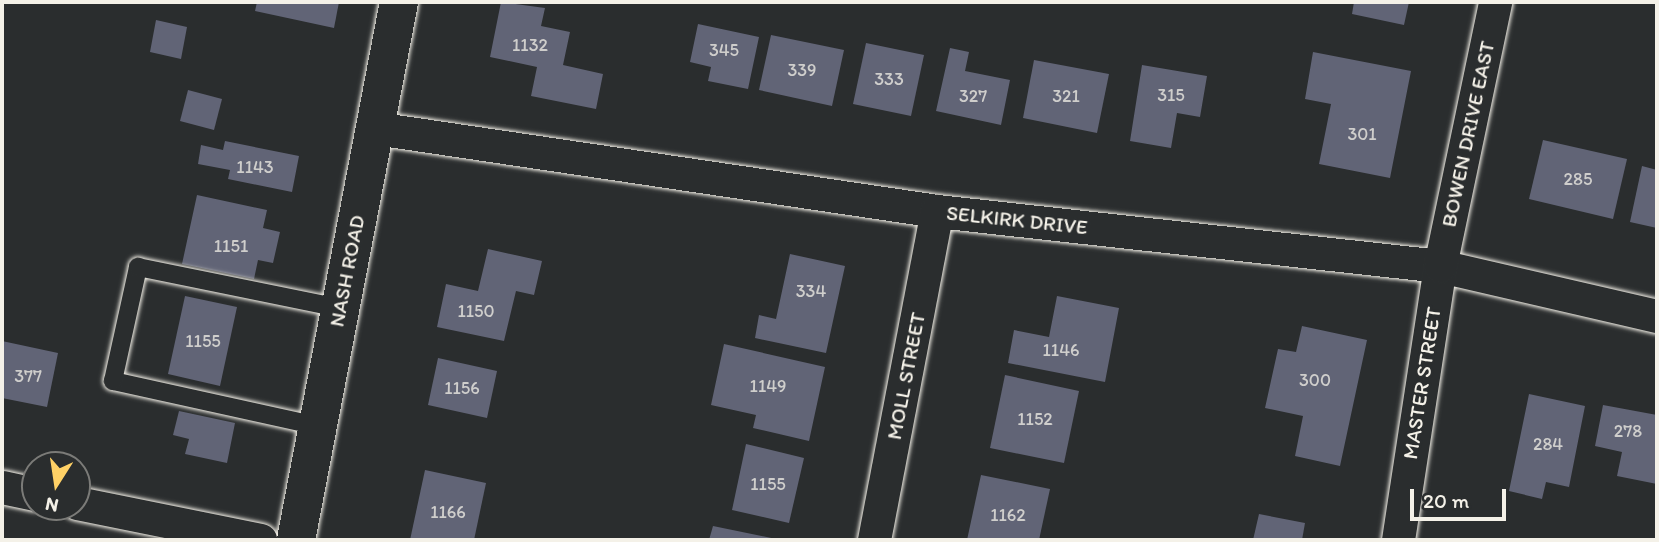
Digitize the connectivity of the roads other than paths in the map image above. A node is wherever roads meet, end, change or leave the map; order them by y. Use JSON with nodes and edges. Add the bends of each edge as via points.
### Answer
{"nodes":[{"id":1,"x":399,"y":2,"type":"edge"},
{"id":2,"x":1495,"y":2,"type":"edge"},
{"id":3,"x":375,"y":128,"type":"junction"},
{"id":4,"x":937,"y":211,"type":"junction"},
{"id":5,"x":1440,"y":267,"type":"junction"},
{"id":6,"x":340,"y":308,"type":"junction"},
{"id":7,"x":1657,"y":316,"type":"edge"},
{"id":8,"x":318,"y":426,"type":"junction"},
{"id":9,"x":2,"y":487,"type":"edge"},
{"id":10,"x":21,"y":491,"type":"edge"},
{"id":11,"x":91,"y":506,"type":"edge"},
{"id":12,"x":260,"y":540,"type":"edge"},
{"id":13,"x":296,"y":540,"type":"edge"},
{"id":14,"x":874,"y":540,"type":"edge"},
{"id":15,"x":1398,"y":540,"type":"edge"}],
"edges":[{"from":1,"to":3,"type":"main road","name":"NASH ROAD"},
{"from":2,"to":5,"type":"street","name":"BOWEN DRIVE EAST"},
{"from":3,"to":4,"type":"street","name":"SELKIRK DRIVE"},
{"from":3,"to":6,"type":"main road","name":"NASH ROAD"},
{"from":4,"to":5,"type":"street","name":"SELKIRK DRIVE"},
{"from":4,"to":14,"type":"street","name":"MOLL STREET"},
{"from":5,"to":7,"type":"street","name":"SELKIRK DRIVE"},
{"from":5,"to":15,"type":"street","name":"MASTER STREET"},
{"from":6,"to":8,"type":"main road","name":"NASH ROAD"},
{"from":6,"to":8,"type":"lane","via":[[138,267],[113,381]]},
{"from":8,"to":13,"type":"main road","name":"NASH ROAD"},
{"from":9,"to":10,"type":"street"},
{"from":11,"to":12,"type":"street"}]}
